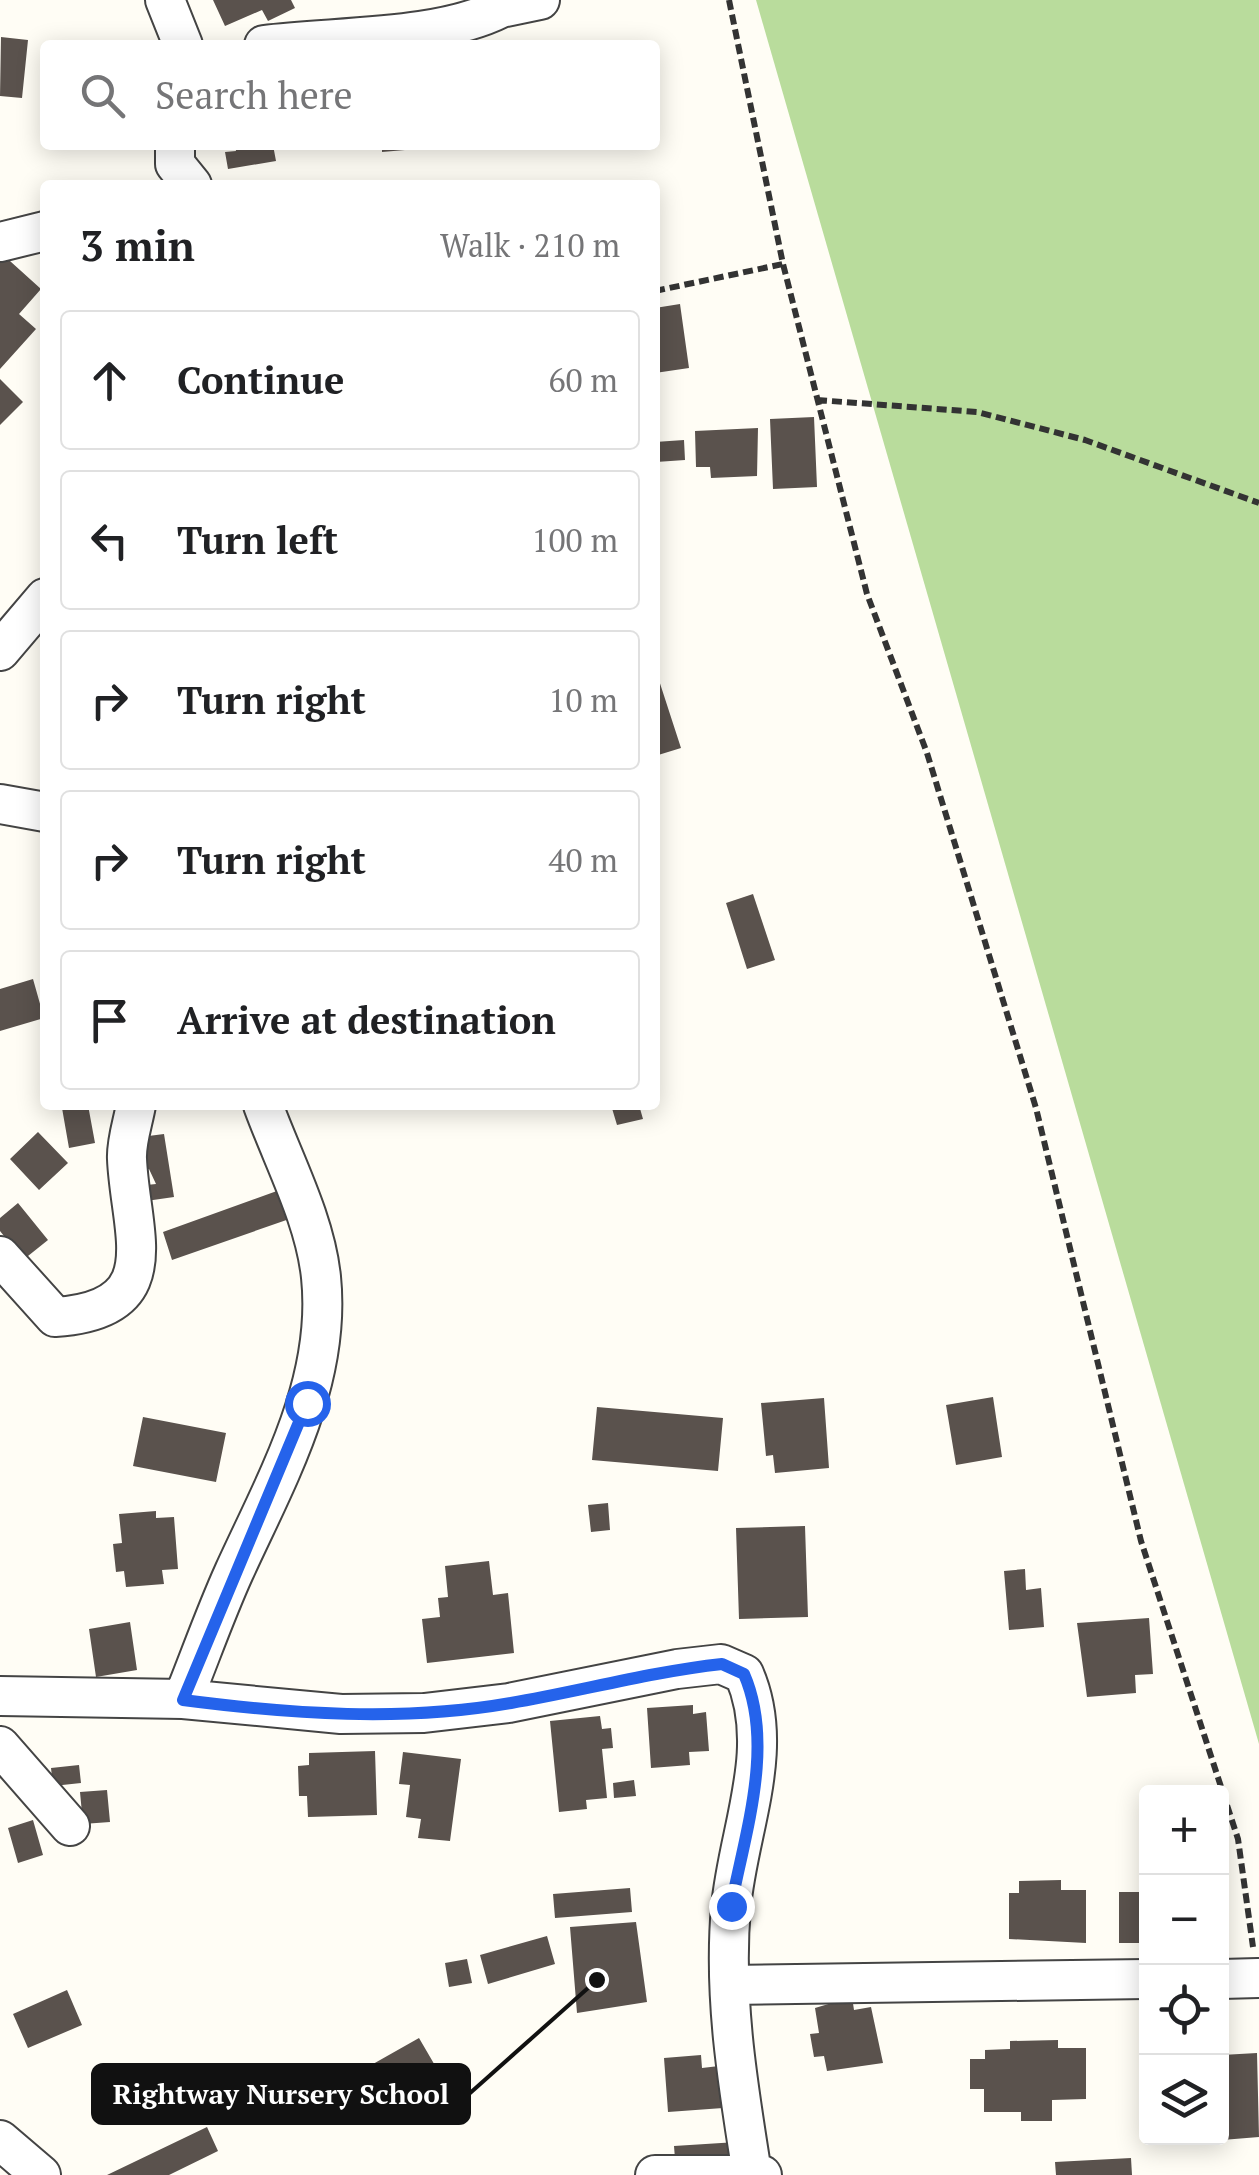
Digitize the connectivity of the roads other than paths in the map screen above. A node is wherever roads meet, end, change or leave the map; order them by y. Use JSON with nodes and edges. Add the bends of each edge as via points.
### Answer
{"nodes":[{"id":1,"x":165,"y":0,"type":"edge"},
{"id":2,"x":540,"y":0,"type":"edge"},
{"id":3,"x":501,"y":4,"type":"edge"},
{"id":4,"x":182,"y":40,"type":"edge"},
{"id":5,"x":311,"y":40,"type":"edge"},
{"id":6,"x":40,"y":232,"type":"edge"},
{"id":7,"x":0,"y":242,"type":"edge"},
{"id":8,"x":40,"y":604,"type":"edge"},
{"id":9,"x":0,"y":652,"type":"edge"},
{"id":10,"x":0,"y":804,"type":"edge"},
{"id":11,"x":40,"y":811,"type":"edge"},
{"id":12,"x":135,"y":1110,"type":"edge"},
{"id":13,"x":265,"y":1110,"type":"edge"},
{"id":14,"x":0,"y":1256,"type":"edge"},
{"id":15,"x":0,"y":1696,"type":"edge"},
{"id":16,"x":183,"y":1700,"type":"junction"},
{"id":17,"x":0,"y":1746,"type":"edge"},
{"id":18,"x":70,"y":1826,"type":"dead end"},
{"id":19,"x":1258,"y":1978,"type":"edge"},
{"id":20,"x":1139,"y":1979,"type":"edge"},
{"id":21,"x":1229,"y":1979,"type":"edge"},
{"id":22,"x":730,"y":1985,"type":"junction"},
{"id":23,"x":0,"y":2140,"type":"edge"},
{"id":24,"x":757,"y":2174,"type":"edge"},
{"id":25,"x":41,"y":2175,"type":"edge"},
{"id":26,"x":655,"y":2175,"type":"edge"}],
"edges":[{"from":1,"to":4,"type":"street"},
{"from":2,"to":3,"type":"street"},
{"from":3,"to":5,"type":"street","via":[[414,29]]},
{"from":6,"to":7,"type":"street"},
{"from":8,"to":9,"type":"street"},
{"from":10,"to":11,"type":"street"},
{"from":12,"to":14,"type":"street","via":[[126,1156],[140,1248],[123,1291],[100,1308],[55,1317]]},
{"from":13,"to":16,"type":"street","via":[[317,1248],[323,1311],[296,1438]]},
{"from":15,"to":16,"type":"street"},
{"from":16,"to":22,"type":"street","via":[[341,1714],[424,1713],[677,1669],[722,1664],[744,1674],[757,1703],[758,1742],[731,1906]]},
{"from":17,"to":18,"type":"street"},
{"from":19,"to":21,"type":"street"},
{"from":20,"to":22,"type":"street"},
{"from":22,"to":24,"type":"street","via":[[736,2074]]},
{"from":23,"to":25,"type":"street"},
{"from":24,"to":26,"type":"street"}]}
